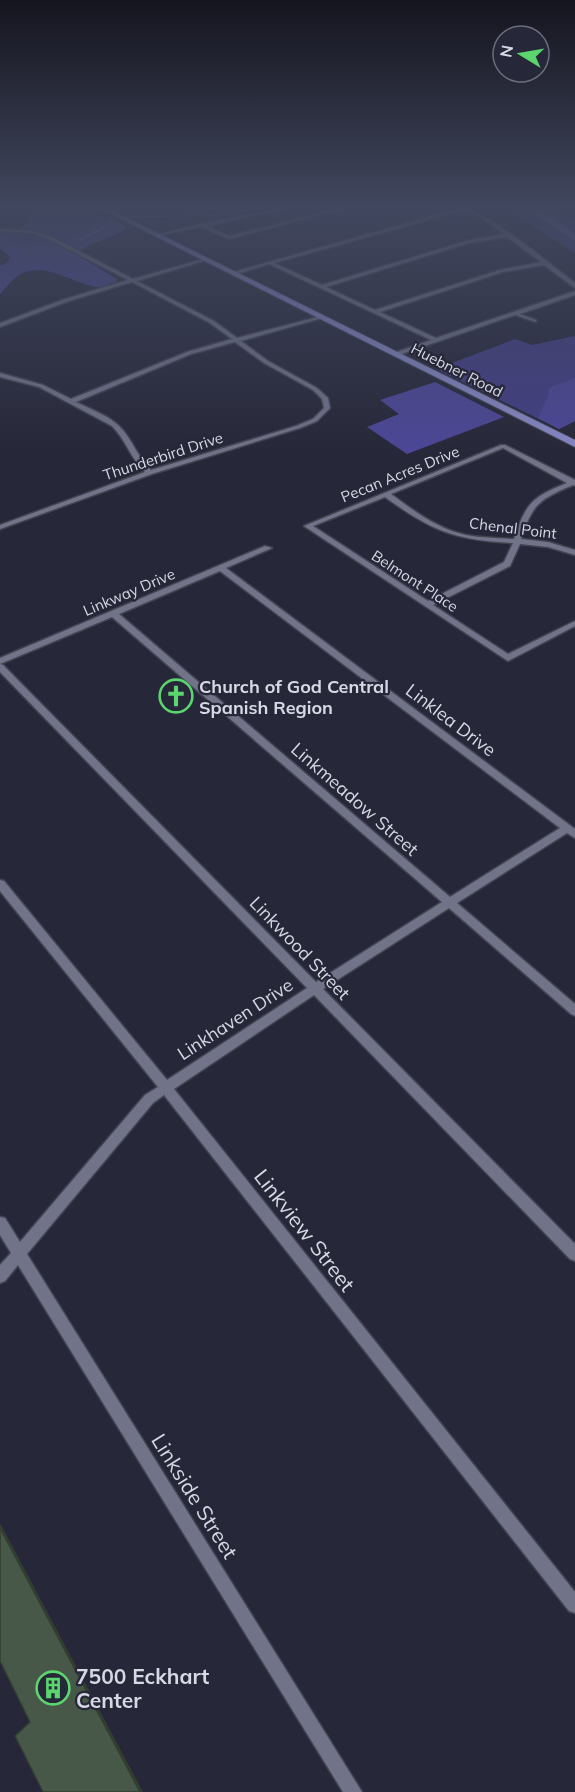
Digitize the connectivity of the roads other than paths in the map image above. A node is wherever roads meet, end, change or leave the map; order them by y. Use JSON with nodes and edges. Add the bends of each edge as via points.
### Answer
{"nodes":[{"id":1,"x":95,"y":292,"type":"edge"},
{"id":2,"x":152,"y":292,"type":"edge"},
{"id":3,"x":270,"y":292,"type":"edge"},
{"id":4,"x":331,"y":292,"type":"edge"},
{"id":5,"x":440,"y":292,"type":"edge"},
{"id":6,"x":575,"y":293,"type":"edge"},
{"id":7,"x":375,"y":312,"type":"junction"},
{"id":8,"x":514,"y":313,"type":"junction"},
{"id":9,"x":320,"y":317,"type":"junction"},
{"id":10,"x":534,"y":321,"type":"dead end"},
{"id":11,"x":0,"y":325,"type":"edge"},
{"id":12,"x":238,"y":340,"type":"junction"},
{"id":13,"x":435,"y":340,"type":"junction"},
{"id":14,"x":396,"y":354,"type":"junction"},
{"id":15,"x":0,"y":375,"type":"edge"},
{"id":16,"x":70,"y":402,"type":"junction"},
{"id":17,"x":575,"y":444,"type":"edge"},
{"id":18,"x":150,"y":473,"type":"junction"},
{"id":19,"x":574,"y":483,"type":"edge"},
{"id":20,"x":386,"y":494,"type":"junction"},
{"id":21,"x":308,"y":526,"type":"joint"},
{"id":22,"x":0,"y":527,"type":"edge"},
{"id":23,"x":517,"y":541,"type":"junction"},
{"id":24,"x":268,"y":548,"type":"dead end"},
{"id":25,"x":575,"y":553,"type":"edge"},
{"id":26,"x":221,"y":568,"type":"junction"},
{"id":27,"x":427,"y":605,"type":"junction"},
{"id":28,"x":112,"y":613,"type":"junction"},
{"id":29,"x":575,"y":623,"type":"edge"},
{"id":30,"x":0,"y":661,"type":"edge"},
{"id":31,"x":0,"y":667,"type":"edge"},
{"id":32,"x":571,"y":831,"type":"edge"},
{"id":33,"x":0,"y":884,"type":"edge"},
{"id":34,"x":451,"y":902,"type":"junction"},
{"id":35,"x":315,"y":988,"type":"junction"},
{"id":36,"x":575,"y":1011,"type":"edge"},
{"id":37,"x":166,"y":1088,"type":"junction"},
{"id":38,"x":0,"y":1223,"type":"edge"},
{"id":39,"x":19,"y":1253,"type":"junction"},
{"id":40,"x":575,"y":1254,"type":"edge"},
{"id":41,"x":0,"y":1276,"type":"edge"},
{"id":42,"x":575,"y":1605,"type":"edge"},
{"id":43,"x":353,"y":1792,"type":"edge"}],
"edges":[{"from":1,"to":11,"type":"street"},
{"from":2,"to":12,"type":"street"},
{"from":3,"to":9,"type":"main road","name":"Huebner Road"},
{"from":4,"to":7,"type":"street"},
{"from":5,"to":7,"type":"street"},
{"from":6,"to":8,"type":"street"},
{"from":7,"to":13,"type":"street"},
{"from":8,"to":10,"type":"street"},
{"from":8,"to":13,"type":"street"},
{"from":9,"to":12,"type":"street"},
{"from":9,"to":14,"type":"main road","name":"Huebner Road"},
{"from":12,"to":16,"type":"street","via":[[189,353]]},
{"from":12,"to":18,"type":"street","name":"Thunderbird Drive","via":[[266,362],[315,389],[327,404],[323,414],[297,427]]},
{"from":13,"to":14,"type":"street"},
{"from":14,"to":17,"type":"main road","name":"Huebner Road"},
{"from":15,"to":16,"type":"street","via":[[40,386]]},
{"from":16,"to":18,"type":"street","via":[[119,429],[138,463]]},
{"from":18,"to":22,"type":"street","name":"Thunderbird Drive"},
{"from":19,"to":20,"type":"street","name":"Pecan Acres Drive","via":[[503,446]]},
{"from":19,"to":23,"type":"street","via":[[543,496],[527,509]]},
{"from":20,"to":21,"type":"street","name":"Pecan Acres Drive"},
{"from":20,"to":23,"type":"street","name":"Chenal Point","via":[[451,533]]},
{"from":21,"to":27,"type":"street","name":"Belmont Place"},
{"from":23,"to":25,"type":"street","name":"Chenal Point","via":[[547,544]]},
{"from":23,"to":27,"type":"street","via":[[510,560],[498,571]]},
{"from":24,"to":26,"type":"street","name":"Linkway Drive"},
{"from":26,"to":28,"type":"street","name":"Linkway Drive"},
{"from":26,"to":32,"type":"street","name":"Linklea Drive"},
{"from":27,"to":29,"type":"street","name":"Belmont Place","via":[[508,658]]},
{"from":28,"to":30,"type":"street","name":"Linkway Drive"},
{"from":28,"to":34,"type":"street","name":"Linkmeadow Street"},
{"from":31,"to":35,"type":"street","name":"Linkwood Street"},
{"from":32,"to":34,"type":"street","name":"Linkhaven Drive"},
{"from":33,"to":37,"type":"street","name":"Linkview Street"},
{"from":34,"to":35,"type":"street","name":"Linkhaven Drive"},
{"from":34,"to":36,"type":"street","name":"Linkmeadow Street"},
{"from":35,"to":37,"type":"street","name":"Linkhaven Drive"},
{"from":35,"to":40,"type":"street","name":"Linkwood Street"},
{"from":37,"to":39,"type":"street","name":"Linkhaven Drive","via":[[149,1099]]},
{"from":37,"to":42,"type":"street","name":"Linkview Street"},
{"from":38,"to":39,"type":"street","name":"Linkside Street"},
{"from":39,"to":41,"type":"street","name":"Linkhaven Drive"},
{"from":39,"to":43,"type":"street","name":"Linkside Street"}]}
